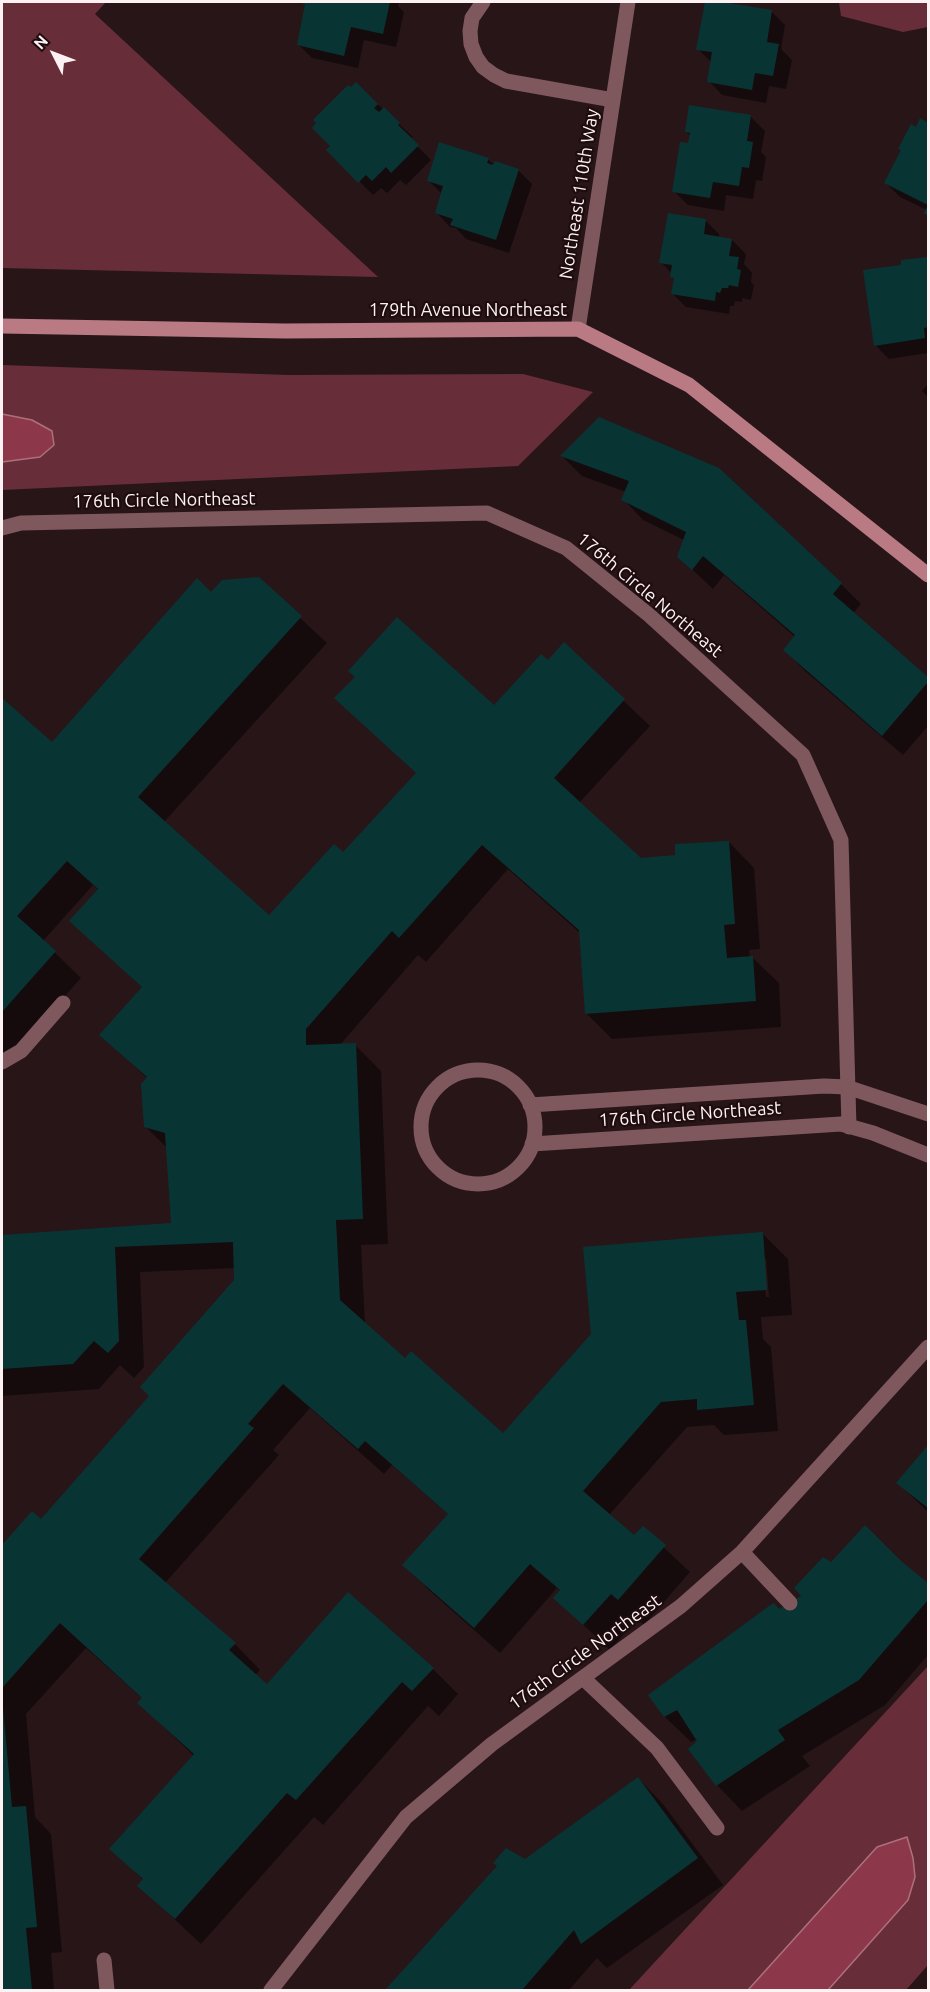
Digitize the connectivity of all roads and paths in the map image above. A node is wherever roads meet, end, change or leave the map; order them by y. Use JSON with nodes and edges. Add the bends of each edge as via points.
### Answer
{"nodes":[{"id":1,"x":483,"y":2,"type":"edge"},
{"id":2,"x":623,"y":2,"type":"edge"},
{"id":3,"x":628,"y":2,"type":"edge"},
{"id":4,"x":613,"y":100,"type":"junction"},
{"id":5,"x":2,"y":326,"type":"edge"},
{"id":6,"x":578,"y":329,"type":"junction"},
{"id":7,"x":2,"y":528,"type":"edge"},
{"id":8,"x":928,"y":575,"type":"edge"},
{"id":9,"x":63,"y":1003,"type":"dead end"},
{"id":10,"x":2,"y":1062,"type":"edge"},
{"id":11,"x":847,"y":1087,"type":"junction"},
{"id":12,"x":530,"y":1105,"type":"junction"},
{"id":13,"x":928,"y":1114,"type":"edge"},
{"id":14,"x":849,"y":1127,"type":"junction"},
{"id":15,"x":532,"y":1144,"type":"junction"},
{"id":16,"x":928,"y":1155,"type":"edge"},
{"id":17,"x":928,"y":1347,"type":"edge"},
{"id":18,"x":741,"y":1552,"type":"junction"},
{"id":19,"x":790,"y":1603,"type":"dead end"},
{"id":20,"x":583,"y":1678,"type":"junction"},
{"id":21,"x":717,"y":1828,"type":"dead end"},
{"id":22,"x":104,"y":1960,"type":"dead end"},
{"id":23,"x":107,"y":1990,"type":"edge"},
{"id":24,"x":271,"y":1990,"type":"edge"}],
"edges":[{"from":1,"to":4,"type":"street","name":"Northeast 110th Way","via":[[472,18],[471,44],[483,68],[506,81]]},
{"from":2,"to":3,"type":"street","name":"Northeast 110th Way"},
{"from":3,"to":4,"type":"street","name":"Northeast 110th Way"},
{"from":4,"to":6,"type":"street","name":"Northeast 110th Way"},
{"from":5,"to":6,"type":"street","name":"179th Avenue Northeast","via":[[285,331]]},
{"from":6,"to":8,"type":"street","name":"179th Avenue Northeast","via":[[689,385]]},
{"from":7,"to":11,"type":"street","name":"176th Circle Northeast","via":[[21,523],[487,513],[566,548],[649,615],[803,755],[841,840]]},
{"from":9,"to":10,"type":"street","via":[[21,1051]]},
{"from":11,"to":12,"type":"street","name":"176th Circle Northeast"},
{"from":11,"to":13,"type":"street","name":"176th Circle Northeast"},
{"from":11,"to":14,"type":"street","name":"176th Circle Northeast"},
{"from":12,"to":15,"type":"street","via":[[535,1125]]},
{"from":12,"to":15,"type":"street","via":[[514,1083],[500,1075],[468,1071],[439,1086],[423,1113],[421,1130],[431,1161],[456,1180],[472,1184],[504,1179],[517,1169]]},
{"from":14,"to":15,"type":"street","name":"176th Circle Northeast","via":[[822,1125]]},
{"from":14,"to":16,"type":"street","name":"176th Circle Northeast"},
{"from":17,"to":18,"type":"street","name":"176th Circle Northeast"},
{"from":18,"to":19,"type":"street"},
{"from":18,"to":20,"type":"street","name":"176th Circle Northeast","via":[[681,1606]]},
{"from":20,"to":21,"type":"street","via":[[657,1748]]},
{"from":20,"to":24,"type":"street","name":"176th Circle Northeast","via":[[492,1744],[406,1817]]},
{"from":22,"to":23,"type":"street"}]}
